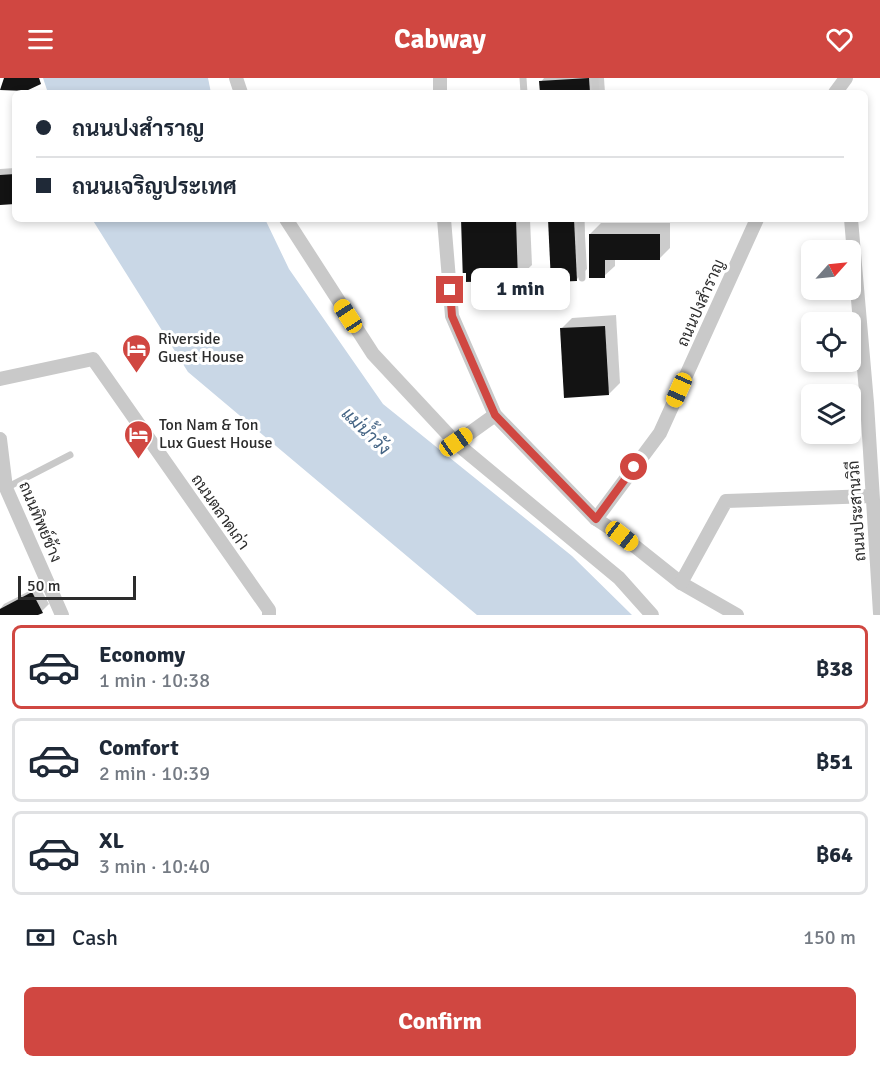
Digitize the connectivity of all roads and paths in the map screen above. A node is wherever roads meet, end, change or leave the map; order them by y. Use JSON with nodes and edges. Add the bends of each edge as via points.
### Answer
{"nodes":[{"id":1,"x":288,"y":222,"type":"edge"},
{"id":2,"x":444,"y":222,"type":"edge"},
{"id":3,"x":581,"y":222,"type":"edge"},
{"id":4,"x":756,"y":222,"type":"edge"},
{"id":5,"x":851,"y":222,"type":"edge"},
{"id":6,"x":582,"y":278,"type":"dead end"},
{"id":7,"x":0,"y":379,"type":"edge"},
{"id":8,"x":495,"y":415,"type":"junction"},
{"id":9,"x":0,"y":439,"type":"edge"},
{"id":10,"x":456,"y":442,"type":"junction"},
{"id":11,"x":70,"y":455,"type":"dead end"},
{"id":12,"x":6,"y":488,"type":"junction"},
{"id":13,"x":872,"y":496,"type":"junction"},
{"id":14,"x":596,"y":519,"type":"junction"},
{"id":15,"x":681,"y":583,"type":"junction"},
{"id":16,"x":880,"y":613,"type":"edge"},
{"id":17,"x":62,"y":615,"type":"edge"},
{"id":18,"x":269,"y":615,"type":"edge"},
{"id":19,"x":652,"y":615,"type":"edge"},
{"id":20,"x":737,"y":615,"type":"edge"}],
"edges":[{"from":1,"to":10,"type":"street","via":[[373,354]]},
{"from":2,"to":8,"type":"street","via":[[452,316]]},
{"from":3,"to":6,"type":"lane"},
{"from":4,"to":14,"type":"street","name":"ถนนปงสำราญ","via":[[660,433]]},
{"from":5,"to":13,"type":"street","name":"ถนนประสานวิถี"},
{"from":7,"to":18,"type":"street","name":"ถนนตลาดเก่า","via":[[93,359]]},
{"from":8,"to":10,"type":"street"},
{"from":8,"to":14,"type":"street"},
{"from":9,"to":12,"type":"street","name":"ถนนทิพย์ช้าง"},
{"from":10,"to":19,"type":"street","via":[[619,578]]},
{"from":11,"to":12,"type":"lane"},
{"from":12,"to":17,"type":"street","name":"ถนนทิพย์ช้าง"},
{"from":13,"to":15,"type":"street","via":[[726,501]]},
{"from":13,"to":16,"type":"street","name":"ถนนประสานวิถี"},
{"from":14,"to":15,"type":"street"},
{"from":15,"to":20,"type":"street"}]}
